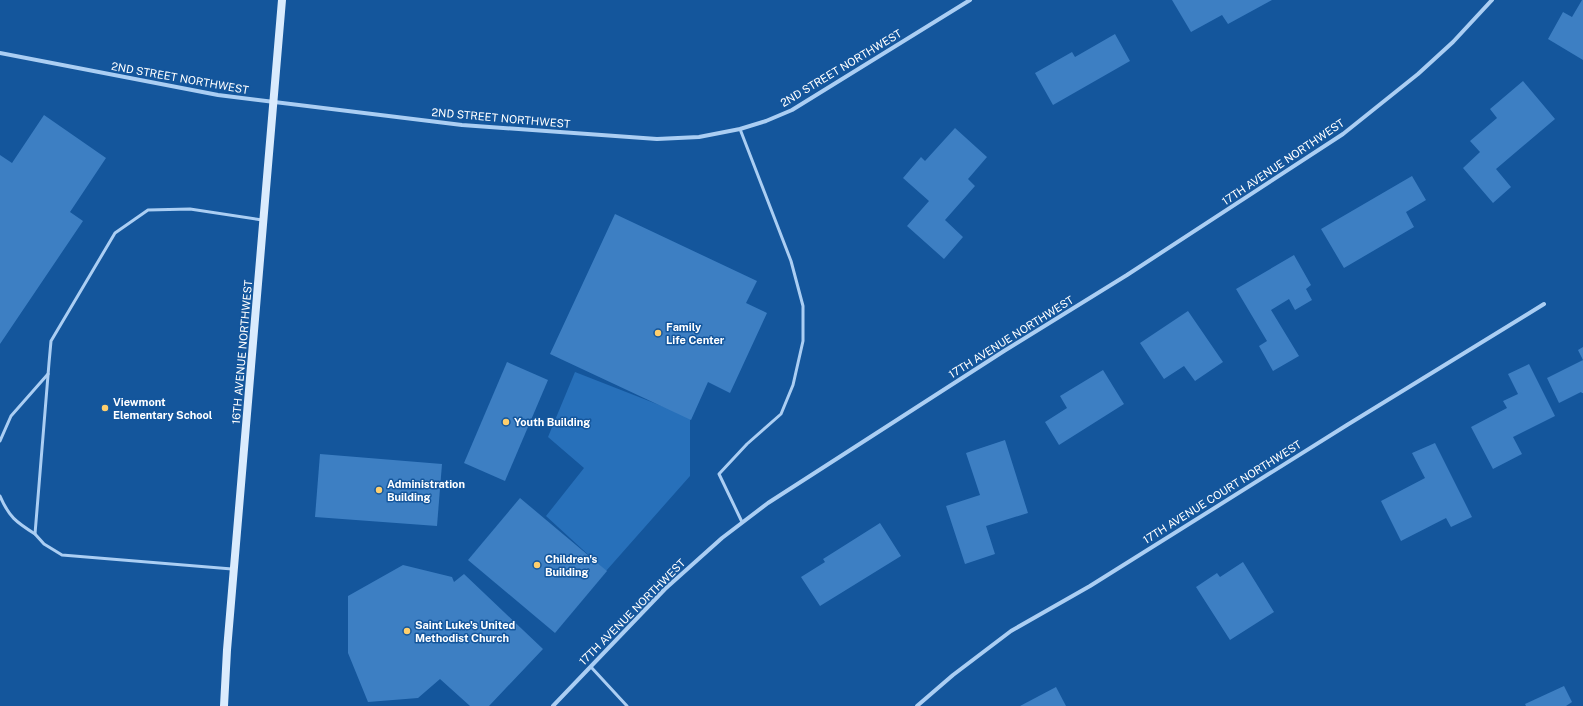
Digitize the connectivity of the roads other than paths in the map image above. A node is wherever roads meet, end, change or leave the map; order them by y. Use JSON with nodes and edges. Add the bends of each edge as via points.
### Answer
{"nodes":[{"id":1,"x":282,"y":0,"type":"edge"},
{"id":2,"x":970,"y":0,"type":"edge"},
{"id":3,"x":1492,"y":0,"type":"edge"},
{"id":4,"x":0,"y":53,"type":"edge"},
{"id":5,"x":273,"y":103,"type":"junction"},
{"id":6,"x":740,"y":129,"type":"junction"},
{"id":7,"x":264,"y":220,"type":"junction"},
{"id":8,"x":1544,"y":304,"type":"dead end"},
{"id":9,"x":48,"y":374,"type":"junction"},
{"id":10,"x":0,"y":441,"type":"edge"},
{"id":11,"x":0,"y":496,"type":"edge"},
{"id":12,"x":742,"y":522,"type":"junction"},
{"id":13,"x":35,"y":534,"type":"junction"},
{"id":14,"x":234,"y":570,"type":"junction"},
{"id":15,"x":590,"y":667,"type":"junction"},
{"id":16,"x":224,"y":706,"type":"edge"},
{"id":17,"x":553,"y":706,"type":"edge"},
{"id":18,"x":628,"y":706,"type":"edge"},
{"id":19,"x":917,"y":706,"type":"edge"}],
"edges":[{"from":1,"to":5,"type":"main road","name":"16TH AVENUE NORTHWEST"},
{"from":2,"to":6,"type":"street","name":"2ND STREET NORTHWEST","via":[[792,110]]},
{"from":3,"to":12,"type":"street","name":"17TH AVENUE NORTHWEST","via":[[1418,74],[1343,134],[1134,271],[1004,350]]},
{"from":4,"to":5,"type":"street","name":"2ND STREET NORTHWEST","via":[[218,95]]},
{"from":5,"to":6,"type":"street","name":"2ND STREET NORTHWEST","via":[[462,125],[657,139],[699,137]]},
{"from":5,"to":7,"type":"main road","name":"16TH AVENUE NORTHWEST"},
{"from":6,"to":12,"type":"lane","via":[[791,261],[803,306],[803,341],[793,384],[781,414],[747,444],[720,474]]},
{"from":7,"to":9,"type":"lane","via":[[190,209],[148,210],[115,233],[51,341]]},
{"from":7,"to":14,"type":"main road","name":"16TH AVENUE NORTHWEST"},
{"from":8,"to":19,"type":"street","name":"17TH AVENUE COURT NORTHWEST","via":[[1090,586],[1011,631]]},
{"from":9,"to":10,"type":"lane","via":[[11,416]]},
{"from":9,"to":13,"type":"lane"},
{"from":11,"to":13,"type":"lane","via":[[16,522]]},
{"from":12,"to":15,"type":"street","name":"17TH AVENUE NORTHWEST","via":[[665,589]]},
{"from":13,"to":14,"type":"lane","via":[[44,544],[62,555]]},
{"from":14,"to":16,"type":"main road","name":"16TH AVENUE NORTHWEST"},
{"from":15,"to":17,"type":"street","name":"17TH AVENUE NORTHWEST"},
{"from":15,"to":18,"type":"lane"}]}
